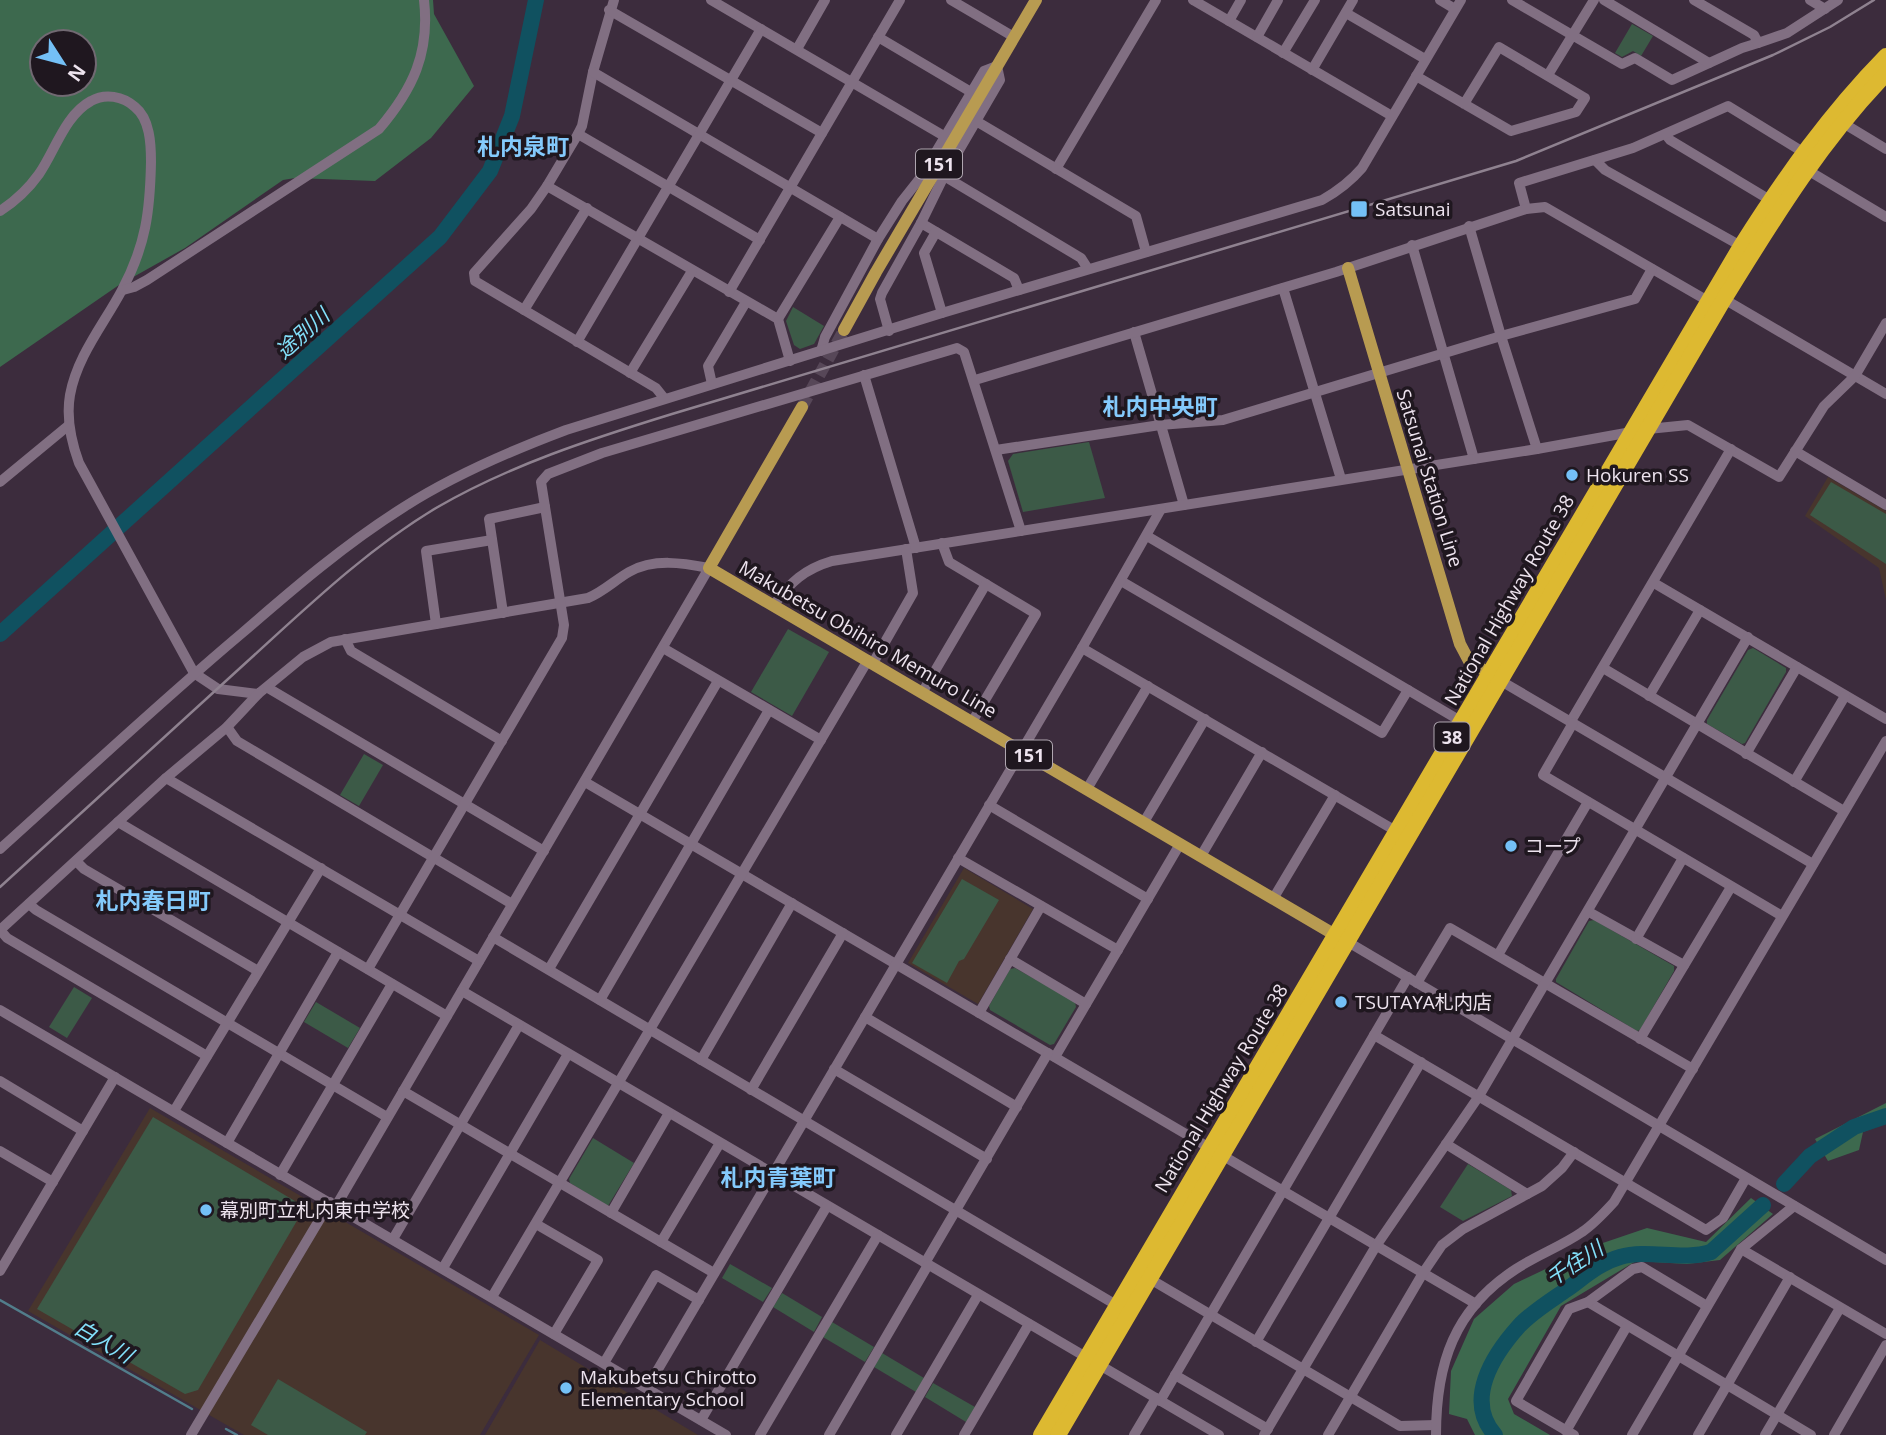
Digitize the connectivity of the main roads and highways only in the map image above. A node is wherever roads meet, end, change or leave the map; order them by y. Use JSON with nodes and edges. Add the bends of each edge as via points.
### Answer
{"nodes":[{"id":1,"x":1036,"y":0,"type":"edge"},
{"id":2,"x":1886,"y":55,"type":"edge"},
{"id":3,"x":1886,"y":74,"type":"edge"},
{"id":4,"x":1802,"y":162,"type":"junction"},
{"id":5,"x":1348,"y":268,"type":"road end"},
{"id":6,"x":1716,"y":300,"type":"junction"},
{"id":7,"x":844,"y":330,"type":"tunnel mouth"},
{"id":8,"x":802,"y":407,"type":"tunnel mouth"},
{"id":9,"x":1495,"y":677,"type":"junction"},
{"id":10,"x":1467,"y":725,"type":"junction"},
{"id":11,"x":1342,"y":939,"type":"junction"},
{"id":12,"x":1216,"y":1152,"type":"junction"},
{"id":13,"x":1093,"y":1362,"type":"junction"},
{"id":14,"x":1041,"y":1435,"type":"edge"},
{"id":15,"x":1058,"y":1435,"type":"edge"}],
"edges":[{"from":1,"to":7,"type":"main road","number":"151"},
{"from":2,"to":4,"type":"highway","name":"National Highway Route 38","number":"38","via":[[1827,121]]},
{"from":3,"to":4,"type":"highway","name":"National Highway Route 38","number":"38"},
{"from":4,"to":6,"type":"highway","name":"National Highway Route 38","number":"38"},
{"from":4,"to":6,"type":"highway","name":"National Highway Route 38","number":"38","via":[[1770,200],[1741,246]]},
{"from":5,"to":9,"type":"main road","name":"Satsunai Station Line","via":[[1460,644],[1469,661]]},
{"from":6,"to":9,"type":"highway","name":"National Highway Route 38","number":"38","via":[[1631,433]]},
{"from":6,"to":9,"type":"highway","name":"National Highway Route 38","number":"38","via":[[1648,429]]},
{"from":8,"to":11,"type":"main road","name":"Makubetsu Obihiro Memuro Line","number":"151","via":[[709,568]]},
{"from":9,"to":10,"type":"highway","name":"National Highway Route 38","number":"38"},
{"from":10,"to":11,"type":"highway","name":"National Highway Route 38","number":"38"},
{"from":10,"to":11,"type":"highway","name":"National Highway Route 38","number":"38","via":[[1396,831]]},
{"from":11,"to":12,"type":"highway","name":"National Highway Route 38","number":"38"},
{"from":12,"to":13,"type":"highway","name":"National Highway Route 38","number":"38","via":[[1150,1279]]},
{"from":12,"to":13,"type":"highway","name":"National Highway Route 38","number":"38","via":[[1118,1306]]},
{"from":13,"to":14,"type":"highway","name":"National Highway Route 38","number":"38"},
{"from":13,"to":15,"type":"highway","name":"National Highway Route 38","number":"38"}]}
